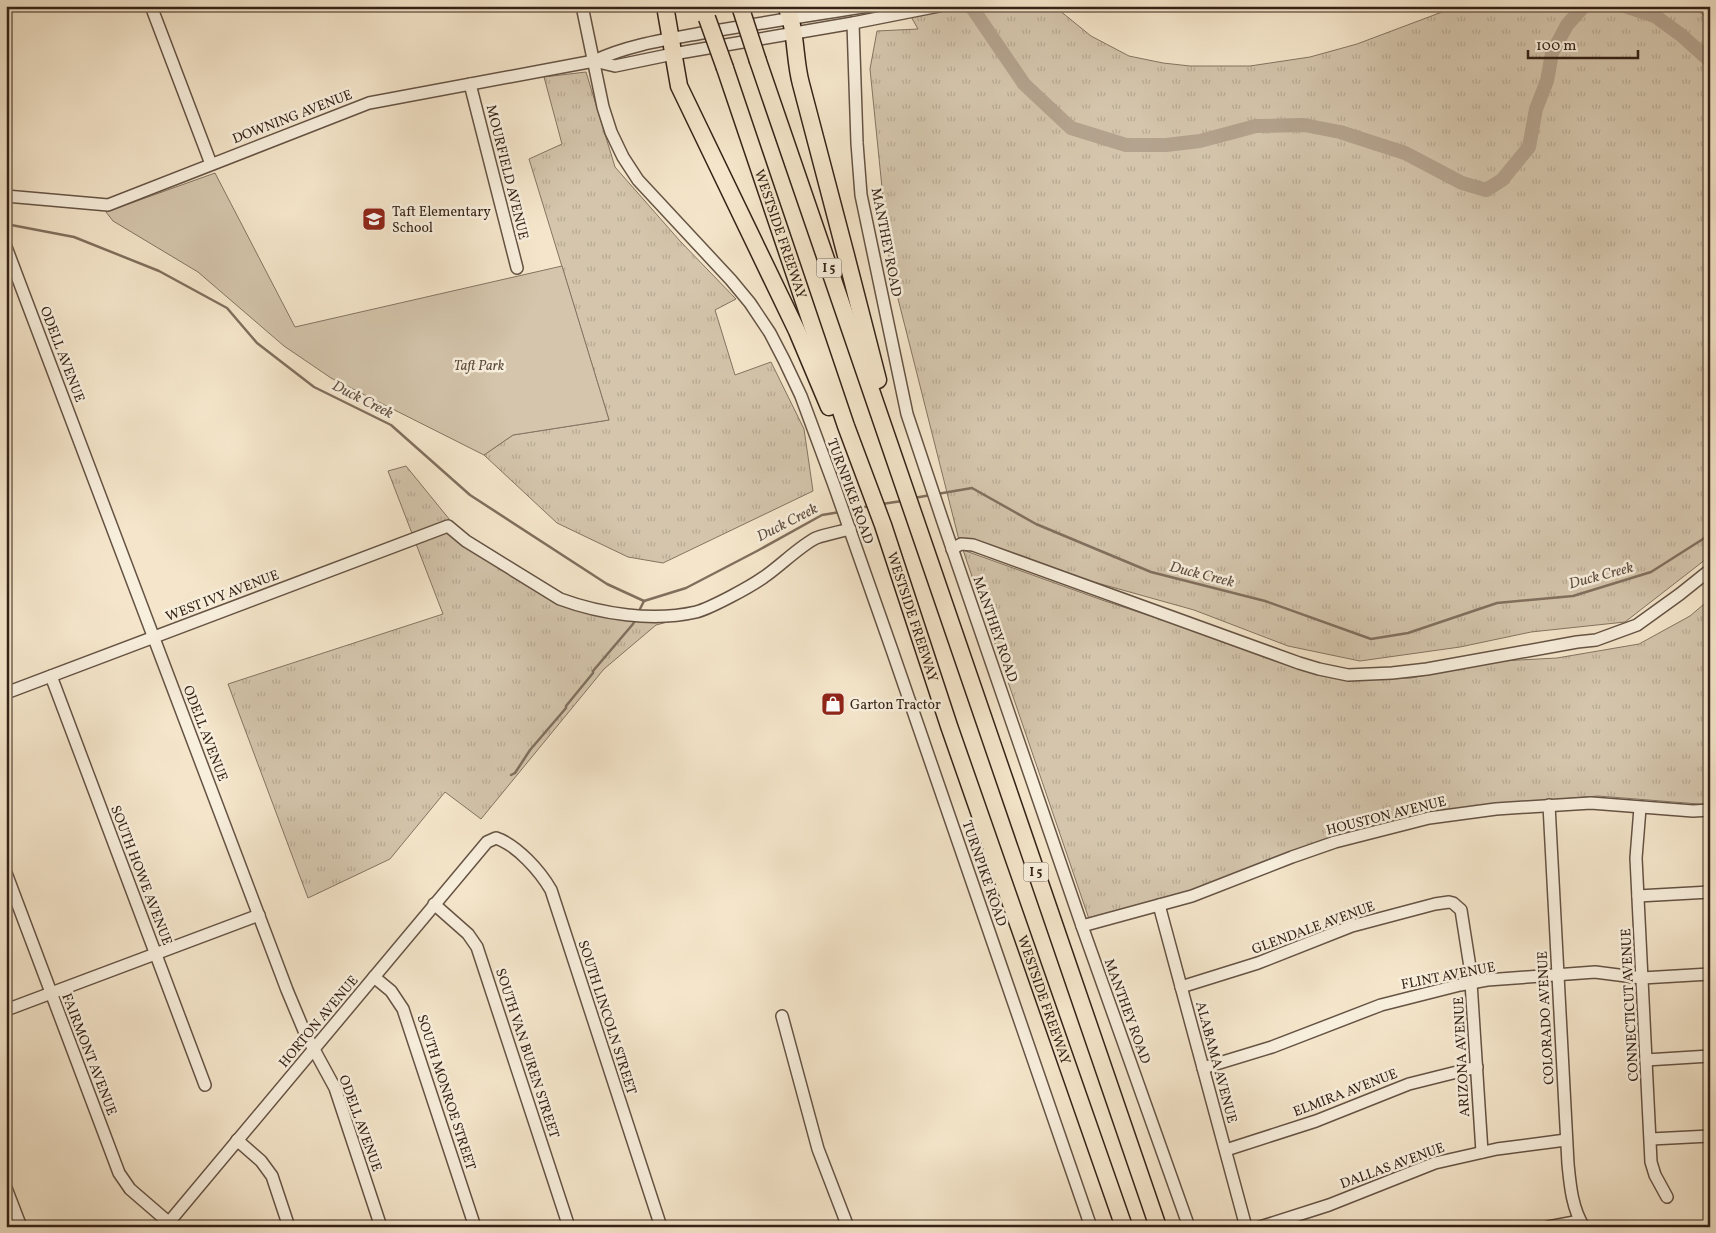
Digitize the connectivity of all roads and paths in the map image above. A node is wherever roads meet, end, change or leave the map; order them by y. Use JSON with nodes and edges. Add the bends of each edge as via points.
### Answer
{"nodes":[{"id":1,"x":151,"y":6,"type":"edge"},
{"id":2,"x":582,"y":6,"type":"edge"},
{"id":3,"x":665,"y":6,"type":"edge"},
{"id":4,"x":870,"y":6,"type":"edge"},
{"id":5,"x":902,"y":6,"type":"edge"},
{"id":6,"x":939,"y":6,"type":"edge"},
{"id":7,"x":740,"y":8,"type":"edge"},
{"id":8,"x":705,"y":12,"type":"edge"},
{"id":9,"x":790,"y":19,"type":"edge"},
{"id":10,"x":853,"y":23,"type":"junction"},
{"id":11,"x":672,"y":46,"type":"junction"},
{"id":12,"x":594,"y":61,"type":"junction"},
{"id":13,"x":470,"y":84,"type":"junction"},
{"id":14,"x":211,"y":164,"type":"junction"},
{"id":15,"x":6,"y":196,"type":"edge"},
{"id":16,"x":6,"y":247,"type":"edge"},
{"id":17,"x":517,"y":268,"type":"dead end"},
{"id":18,"x":887,"y":437,"type":"junction"},
{"id":19,"x":865,"y":480,"type":"junction"},
{"id":20,"x":848,"y":526,"type":"junction"},
{"id":21,"x":952,"y":549,"type":"junction"},
{"id":22,"x":1710,"y":570,"type":"edge"},
{"id":23,"x":153,"y":637,"type":"junction"},
{"id":24,"x":51,"y":676,"type":"junction"},
{"id":25,"x":6,"y":692,"type":"edge"},
{"id":26,"x":1548,"y":805,"type":"junction"},
{"id":27,"x":1640,"y":808,"type":"junction"},
{"id":28,"x":1710,"y":810,"type":"edge"},
{"id":29,"x":496,"y":838,"type":"joint"},
{"id":30,"x":6,"y":873,"type":"edge"},
{"id":31,"x":1710,"y":892,"type":"edge"},
{"id":32,"x":1638,"y":896,"type":"junction"},
{"id":33,"x":434,"y":904,"type":"junction"},
{"id":34,"x":1456,"y":904,"type":"joint"},
{"id":35,"x":1159,"y":905,"type":"junction"},
{"id":36,"x":259,"y":916,"type":"junction"},
{"id":37,"x":1082,"y":926,"type":"junction"},
{"id":38,"x":156,"y":954,"type":"junction"},
{"id":39,"x":1558,"y":974,"type":"junction"},
{"id":40,"x":1710,"y":974,"type":"edge"},
{"id":41,"x":374,"y":977,"type":"junction"},
{"id":42,"x":1642,"y":978,"type":"junction"},
{"id":43,"x":1472,"y":982,"type":"junction"},
{"id":44,"x":1181,"y":987,"type":"junction"},
{"id":45,"x":51,"y":994,"type":"junction"},
{"id":46,"x":6,"y":1010,"type":"edge"},
{"id":47,"x":782,"y":1016,"type":"dead end"},
{"id":48,"x":314,"y":1049,"type":"junction"},
{"id":49,"x":1710,"y":1056,"type":"edge"},
{"id":50,"x":1646,"y":1060,"type":"junction"},
{"id":51,"x":1477,"y":1067,"type":"junction"},
{"id":52,"x":1203,"y":1068,"type":"junction"},
{"id":53,"x":205,"y":1085,"type":"dead end"},
{"id":54,"x":1710,"y":1136,"type":"edge"},
{"id":55,"x":1650,"y":1139,"type":"junction"},
{"id":56,"x":237,"y":1140,"type":"junction"},
{"id":57,"x":1566,"y":1140,"type":"junction"},
{"id":58,"x":1226,"y":1150,"type":"junction"},
{"id":59,"x":1482,"y":1152,"type":"junction"},
{"id":60,"x":6,"y":1188,"type":"edge"},
{"id":61,"x":1667,"y":1197,"type":"dead end"},
{"id":62,"x":1582,"y":1224,"type":"edge"},
{"id":63,"x":169,"y":1225,"type":"edge"},
{"id":64,"x":21,"y":1227,"type":"edge"},
{"id":65,"x":289,"y":1227,"type":"edge"},
{"id":66,"x":381,"y":1227,"type":"edge"},
{"id":67,"x":475,"y":1227,"type":"edge"},
{"id":68,"x":569,"y":1227,"type":"edge"},
{"id":69,"x":661,"y":1227,"type":"edge"},
{"id":70,"x":848,"y":1227,"type":"edge"},
{"id":71,"x":1091,"y":1227,"type":"edge"},
{"id":72,"x":1124,"y":1227,"type":"edge"},
{"id":73,"x":1158,"y":1227,"type":"edge"},
{"id":74,"x":1189,"y":1227,"type":"edge"},
{"id":75,"x":1246,"y":1227,"type":"edge"},
{"id":76,"x":1260,"y":1227,"type":"edge"},
{"id":77,"x":1548,"y":1227,"type":"edge"}],
"edges":[{"from":1,"to":14,"type":"street"},
{"from":2,"to":12,"type":"street","name":"TURNPIKE ROAD"},
{"from":3,"to":11,"type":"highway"},
{"from":4,"to":9,"type":"street","name":"DOWNING AVENUE"},
{"from":5,"to":10,"type":"street","via":[[864,16]]},
{"from":6,"to":10,"type":"street"},
{"from":7,"to":18,"type":"highway","number":"I 5","bridge":true},
{"from":8,"to":19,"type":"highway","name":"WESTSIDE FREEWAY","number":"I 5","bridge":true},
{"from":9,"to":10,"type":"street","name":"DOWNING AVENUE"},
{"from":9,"to":11,"type":"street","name":"DOWNING AVENUE"},
{"from":9,"to":18,"type":"highway","via":[[799,76],[888,421]]},
{"from":10,"to":21,"type":"street","name":"MANTHEY ROAD","via":[[861,195],[905,406]]},
{"from":11,"to":12,"type":"street","name":"DOWNING AVENUE","via":[[615,66]]},
{"from":11,"to":19,"type":"highway","via":[[679,86],[806,352],[849,460]]},
{"from":12,"to":13,"type":"street","name":"DOWNING AVENUE"},
{"from":12,"to":20,"type":"street","name":"TURNPIKE ROAD","via":[[603,107],[623,157],[638,180],[731,280],[770,333],[801,396]]},
{"from":13,"to":14,"type":"street","name":"DOWNING AVENUE","via":[[369,103]]},
{"from":13,"to":17,"type":"street","name":"MOURFIELD AVENUE"},
{"from":14,"to":15,"type":"street","name":"DOWNING AVENUE","via":[[108,204]]},
{"from":16,"to":23,"type":"street","name":"ODELL AVENUE"},
{"from":18,"to":73,"type":"highway","number":"I 5"},
{"from":19,"to":72,"type":"highway","name":"WESTSIDE FREEWAY","number":"I 5"},
{"from":20,"to":23,"type":"street","name":"WEST IVY AVENUE","via":[[815,539],[763,578],[707,608],[656,617],[602,610],[560,599],[471,544],[448,526]]},
{"from":20,"to":71,"type":"street","name":"TURNPIKE ROAD"},
{"from":21,"to":22,"type":"street","via":[[961,544],[973,544],[1299,663],[1348,675],[1427,669],[1602,638],[1637,625]]},
{"from":21,"to":37,"type":"street","name":"MANTHEY ROAD"},
{"from":23,"to":24,"type":"street","name":"WEST IVY AVENUE"},
{"from":23,"to":36,"type":"street","name":"ODELL AVENUE"},
{"from":24,"to":25,"type":"street","name":"WEST IVY AVENUE"},
{"from":24,"to":38,"type":"street","name":"SOUTH HOWE AVENUE"},
{"from":26,"to":27,"type":"street","name":"HOUSTON AVENUE","via":[[1591,803]]},
{"from":26,"to":35,"type":"street","name":"HOUSTON AVENUE","via":[[1467,812],[1371,832],[1292,856],[1213,889]]},
{"from":26,"to":39,"type":"street","name":"COLORADO AVENUE"},
{"from":27,"to":28,"type":"street","name":"HOUSTON AVENUE"},
{"from":27,"to":32,"type":"street","name":"CONNECTICUT AVENUE","via":[[1636,858]]},
{"from":29,"to":33,"type":"street","name":"HORTON AVENUE","via":[[487,842]]},
{"from":29,"to":69,"type":"street","name":"SOUTH LINCOLN STREET","via":[[504,840],[533,865],[551,890]]},
{"from":30,"to":45,"type":"street","name":"FAIRMONT AVENUE"},
{"from":31,"to":32,"type":"street"},
{"from":32,"to":42,"type":"street","name":"CONNECTICUT AVENUE"},
{"from":33,"to":41,"type":"street","name":"HORTON AVENUE"},
{"from":33,"to":68,"type":"street","name":"SOUTH VAN BUREN STREET","via":[[468,934],[477,947]]},
{"from":34,"to":43,"type":"street","name":"ARIZONA AVENUE","via":[[1461,910]]},
{"from":34,"to":44,"type":"street","name":"GLENDALE AVENUE","via":[[1435,904],[1352,926],[1239,970]]},
{"from":35,"to":37,"type":"street","name":"HOUSTON AVENUE"},
{"from":35,"to":44,"type":"street","name":"ALABAMA AVENUE"},
{"from":36,"to":38,"type":"street"},
{"from":36,"to":48,"type":"street","name":"ODELL AVENUE","via":[[296,1013]]},
{"from":37,"to":74,"type":"street","name":"MANTHEY ROAD"},
{"from":38,"to":45,"type":"street"},
{"from":38,"to":53,"type":"street","name":"SOUTH HOWE AVENUE"},
{"from":39,"to":42,"type":"street","name":"FLINT AVENUE","via":[[1602,972]]},
{"from":39,"to":43,"type":"street","name":"FLINT AVENUE"},
{"from":39,"to":57,"type":"street","name":"COLORADO AVENUE"},
{"from":40,"to":42,"type":"street","name":"FLINT AVENUE"},
{"from":41,"to":48,"type":"street","name":"HORTON AVENUE"},
{"from":41,"to":67,"type":"street","name":"SOUTH MONROE STREET","via":[[391,992],[403,1009]]},
{"from":42,"to":50,"type":"street","name":"CONNECTICUT AVENUE"},
{"from":43,"to":51,"type":"street","name":"ARIZONA AVENUE"},
{"from":43,"to":52,"type":"street","name":"FLINT AVENUE","via":[[1381,1005],[1272,1047]]},
{"from":44,"to":52,"type":"street","name":"ALABAMA AVENUE"},
{"from":45,"to":46,"type":"street"},
{"from":45,"to":63,"type":"street","name":"FAIRMONT AVENUE","via":[[119,1173],[130,1189]]},
{"from":47,"to":70,"type":"street","via":[[818,1149]]},
{"from":48,"to":56,"type":"street","name":"HORTON AVENUE"},
{"from":48,"to":66,"type":"street","name":"ODELL AVENUE","via":[[335,1088]]},
{"from":49,"to":50,"type":"street"},
{"from":50,"to":55,"type":"street","name":"CONNECTICUT AVENUE"},
{"from":51,"to":58,"type":"street","name":"ELMIRA AVENUE","via":[[1409,1084],[1316,1121]]},
{"from":51,"to":59,"type":"street","name":"ARIZONA AVENUE"},
{"from":52,"to":58,"type":"street","name":"ALABAMA AVENUE"},
{"from":54,"to":55,"type":"street"},
{"from":55,"to":61,"type":"street","name":"CONNECTICUT AVENUE","via":[[1652,1166]]},
{"from":56,"to":63,"type":"street","name":"HORTON AVENUE"},
{"from":56,"to":65,"type":"street","via":[[261,1161],[272,1176]]},
{"from":57,"to":59,"type":"street","name":"DALLAS AVENUE"},
{"from":57,"to":62,"type":"street","name":"COLORADO AVENUE","via":[[1570,1184]]},
{"from":58,"to":75,"type":"street","name":"ALABAMA AVENUE"},
{"from":59,"to":76,"type":"street","name":"DALLAS AVENUE","via":[[1435,1163],[1329,1205]]},
{"from":60,"to":64,"type":"street"},
{"from":62,"to":77,"type":"street"}]}
